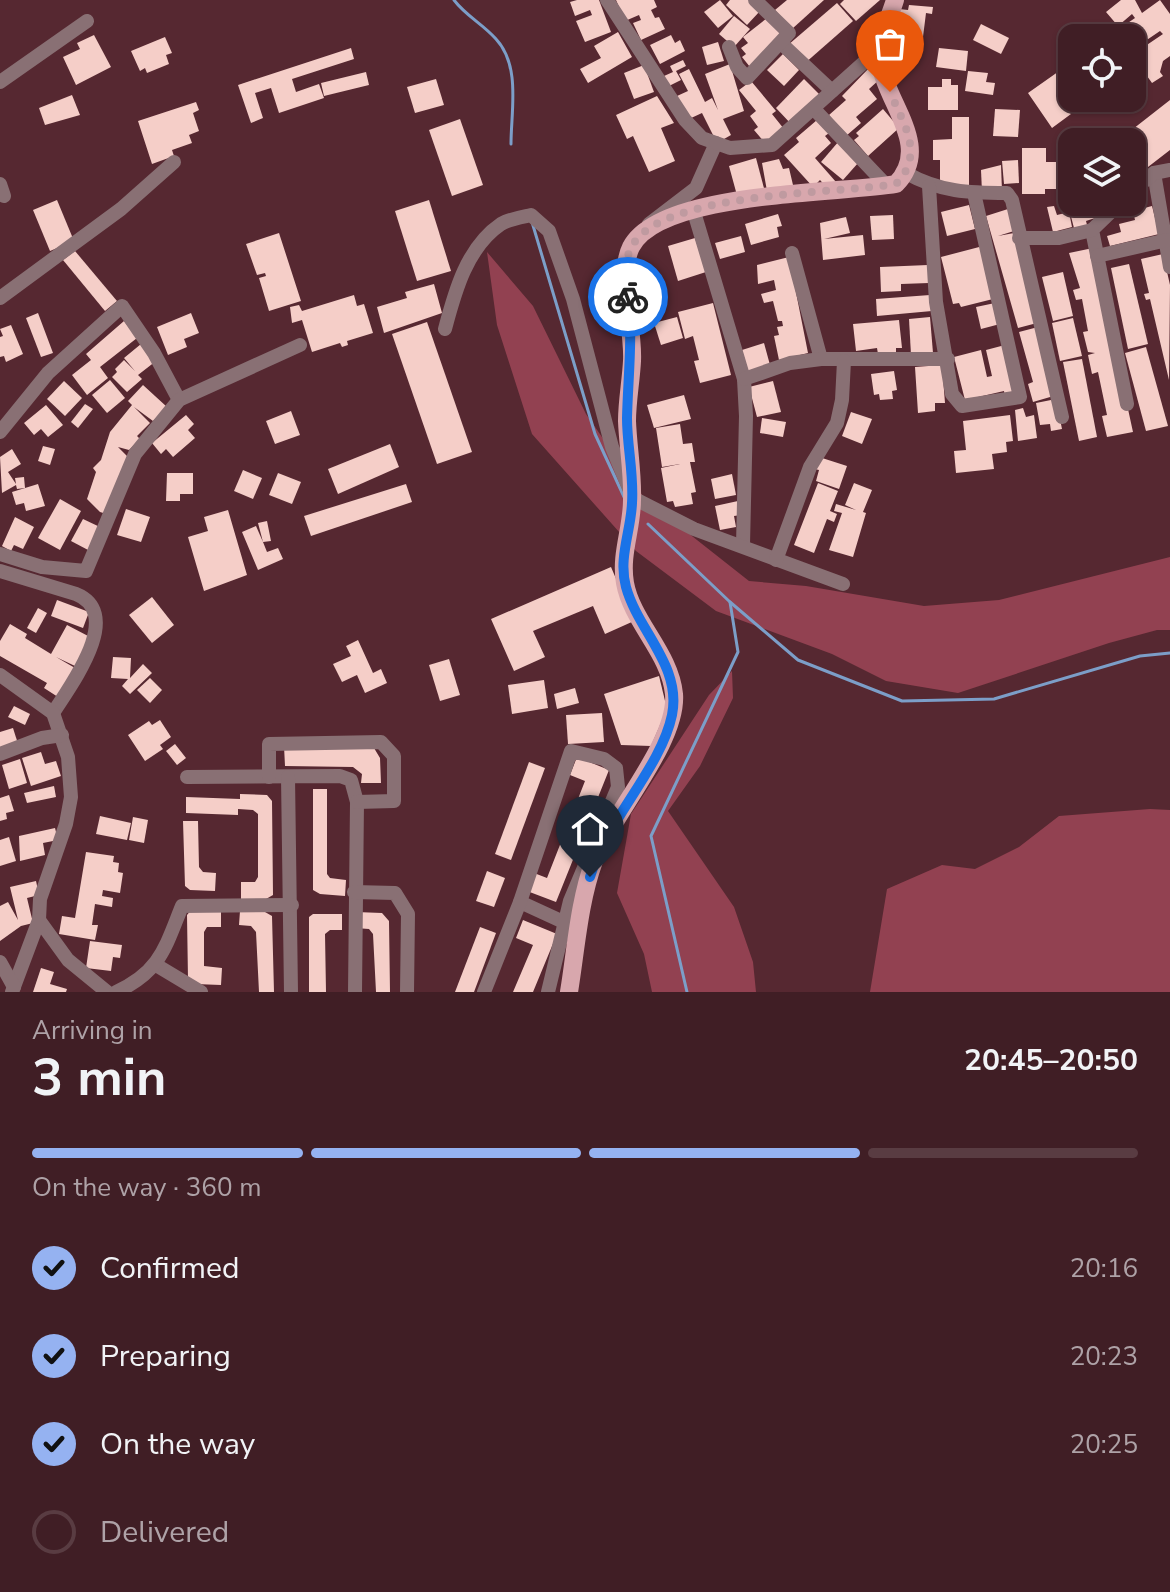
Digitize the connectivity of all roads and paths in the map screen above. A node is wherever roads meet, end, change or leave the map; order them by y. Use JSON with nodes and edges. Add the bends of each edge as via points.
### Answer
{"nodes":[{"id":1,"x":607,"y":0,"type":"edge"},
{"id":2,"x":755,"y":0,"type":"edge"},
{"id":3,"x":895,"y":0,"type":"edge"},
{"id":4,"x":87,"y":21,"type":"dead end"},
{"id":5,"x":782,"y":44,"type":"junction"},
{"id":6,"x":729,"y":47,"type":"dead end"},
{"id":7,"x":880,"y":48,"type":"junction"},
{"id":8,"x":0,"y":82,"type":"edge"},
{"id":9,"x":832,"y":91,"type":"junction"},
{"id":10,"x":814,"y":109,"type":"junction"},
{"id":11,"x":716,"y":143,"type":"junction"},
{"id":12,"x":174,"y":162,"type":"dead end"},
{"id":13,"x":1170,"y":170,"type":"edge"},
{"id":14,"x":906,"y":173,"type":"junction"},
{"id":15,"x":1154,"y":173,"type":"junction"},
{"id":16,"x":1146,"y":180,"type":"edge"},
{"id":17,"x":887,"y":186,"type":"junction"},
{"id":18,"x":929,"y":186,"type":"junction"},
{"id":19,"x":974,"y":193,"type":"junction"},
{"id":20,"x":694,"y":212,"type":"junction"},
{"id":21,"x":1166,"y":215,"type":"edge"},
{"id":22,"x":1106,"y":216,"type":"edge"},
{"id":23,"x":1092,"y":230,"type":"junction"},
{"id":24,"x":640,"y":235,"type":"junction"},
{"id":25,"x":1019,"y":238,"type":"junction"},
{"id":26,"x":1167,"y":240,"type":"junction"},
{"id":27,"x":792,"y":253,"type":"dead end"},
{"id":28,"x":1097,"y":256,"type":"junction"},
{"id":29,"x":1170,"y":264,"type":"edge"},
{"id":30,"x":0,"y":298,"type":"edge"},
{"id":31,"x":445,"y":329,"type":"dead end"},
{"id":32,"x":300,"y":345,"type":"dead end"},
{"id":33,"x":821,"y":359,"type":"junction"},
{"id":34,"x":948,"y":359,"type":"junction"},
{"id":35,"x":844,"y":361,"type":"junction"},
{"id":36,"x":744,"y":379,"type":"junction"},
{"id":37,"x":179,"y":400,"type":"junction"},
{"id":38,"x":1127,"y":404,"type":"dead end"},
{"id":39,"x":1062,"y":417,"type":"dead end"},
{"id":40,"x":0,"y":432,"type":"edge"},
{"id":41,"x":633,"y":498,"type":"junction"},
{"id":42,"x":743,"y":545,"type":"junction"},
{"id":43,"x":0,"y":554,"type":"edge"},
{"id":44,"x":776,"y":560,"type":"junction"},
{"id":45,"x":0,"y":571,"type":"edge"},
{"id":46,"x":843,"y":584,"type":"dead end"},
{"id":47,"x":0,"y":675,"type":"edge"},
{"id":48,"x":53,"y":713,"type":"junction"},
{"id":49,"x":62,"y":735,"type":"junction"},
{"id":50,"x":0,"y":754,"type":"edge"},
{"id":51,"x":187,"y":777,"type":"dead end"},
{"id":52,"x":269,"y":777,"type":"junction"},
{"id":53,"x":288,"y":777,"type":"junction"},
{"id":54,"x":357,"y":802,"type":"junction"},
{"id":55,"x":354,"y":892,"type":"junction"},
{"id":56,"x":520,"y":902,"type":"junction"},
{"id":57,"x":292,"y":905,"type":"junction"},
{"id":58,"x":39,"y":920,"type":"junction"},
{"id":59,"x":572,"y":926,"type":"junction"},
{"id":60,"x":0,"y":962,"type":"edge"},
{"id":61,"x":156,"y":965,"type":"junction"},
{"id":62,"x":13,"y":990,"type":"edge"},
{"id":63,"x":107,"y":992,"type":"edge"},
{"id":64,"x":116,"y":992,"type":"edge"},
{"id":65,"x":201,"y":992,"type":"edge"},
{"id":66,"x":291,"y":992,"type":"edge"},
{"id":67,"x":355,"y":992,"type":"edge"},
{"id":68,"x":407,"y":992,"type":"edge"},
{"id":69,"x":484,"y":992,"type":"edge"},
{"id":70,"x":548,"y":992,"type":"edge"},
{"id":71,"x":569,"y":992,"type":"edge"}],
"edges":[{"from":1,"to":11,"type":"street","via":[[685,120],[702,138]]},
{"from":2,"to":5,"type":"street","via":[[789,33]]},
{"from":3,"to":7,"type":"main road"},
{"from":4,"to":8,"type":"street"},
{"from":5,"to":6,"type":"street","via":[[747,78]]},
{"from":5,"to":9,"type":"street"},
{"from":7,"to":9,"type":"street"},
{"from":7,"to":14,"type":"main road","via":[[880,66],[911,143]]},
{"from":9,"to":10,"type":"street"},
{"from":10,"to":11,"type":"street","via":[[772,145],[730,148]]},
{"from":10,"to":17,"type":"street"},
{"from":11,"to":24,"type":"street","via":[[696,188]]},
{"from":12,"to":30,"type":"street","via":[[121,209]]},
{"from":13,"to":15,"type":"street"},
{"from":14,"to":17,"type":"main road"},
{"from":14,"to":18,"type":"street"},
{"from":15,"to":16,"type":"street"},
{"from":15,"to":21,"type":"street"},
{"from":17,"to":20,"type":"main road","via":[[730,200]]},
{"from":18,"to":19,"type":"street"},
{"from":18,"to":34,"type":"street","via":[[936,302]]},
{"from":19,"to":25,"type":"street","via":[[1007,193]]},
{"from":19,"to":34,"type":"street","via":[[1020,397],[957,404]]},
{"from":20,"to":24,"type":"main road"},
{"from":20,"to":36,"type":"street"},
{"from":21,"to":26,"type":"street"},
{"from":22,"to":23,"type":"street"},
{"from":23,"to":25,"type":"street","via":[[1059,238]]},
{"from":23,"to":28,"type":"street"},
{"from":24,"to":41,"type":"main road","via":[[625,268],[632,327],[627,419]]},
{"from":25,"to":39,"type":"street"},
{"from":26,"to":28,"type":"street"},
{"from":26,"to":29,"type":"street"},
{"from":27,"to":33,"type":"street"},
{"from":28,"to":38,"type":"street"},
{"from":31,"to":41,"type":"street","via":[[479,242],[503,222],[531,215],[549,231],[612,447]]},
{"from":32,"to":37,"type":"street"},
{"from":33,"to":35,"type":"street"},
{"from":33,"to":36,"type":"street"},
{"from":34,"to":35,"type":"street"},
{"from":35,"to":44,"type":"street","via":[[839,416],[810,467]]},
{"from":36,"to":42,"type":"street"},
{"from":37,"to":40,"type":"street","via":[[122,306],[48,373]]},
{"from":37,"to":43,"type":"street","via":[[135,454],[89,568],[42,567]]},
{"from":41,"to":42,"type":"street","via":[[694,529]]},
{"from":41,"to":59,"type":"main road","via":[[622,561],[626,587],[668,672],[674,694],[672,717],[595,860]]},
{"from":42,"to":44,"type":"street"},
{"from":44,"to":46,"type":"street"},
{"from":45,"to":48,"type":"street","via":[[76,594],[94,609],[95,629],[86,659]]},
{"from":47,"to":48,"type":"street"},
{"from":48,"to":49,"type":"street"},
{"from":49,"to":50,"type":"street"},
{"from":49,"to":58,"type":"street","via":[[71,797],[40,899]]},
{"from":51,"to":52,"type":"street"},
{"from":52,"to":53,"type":"street"},
{"from":52,"to":54,"type":"street","via":[[269,744],[381,742],[394,756],[394,801]]},
{"from":53,"to":54,"type":"street","via":[[345,778],[354,784]]},
{"from":53,"to":57,"type":"street"},
{"from":54,"to":55,"type":"street"},
{"from":55,"to":67,"type":"street"},
{"from":55,"to":68,"type":"street","via":[[395,893],[408,914]]},
{"from":56,"to":59,"type":"street"},
{"from":56,"to":59,"type":"street","via":[[571,751],[604,759],[616,768],[618,787],[580,871]]},
{"from":56,"to":69,"type":"street"},
{"from":57,"to":61,"type":"street","via":[[182,906]]},
{"from":57,"to":66,"type":"street"},
{"from":58,"to":62,"type":"street"},
{"from":58,"to":63,"type":"street","via":[[68,960]]},
{"from":59,"to":70,"type":"street"},
{"from":59,"to":71,"type":"main road"},
{"from":60,"to":62,"type":"street"},
{"from":61,"to":64,"type":"street","via":[[138,982]]},
{"from":61,"to":65,"type":"street"}]}
